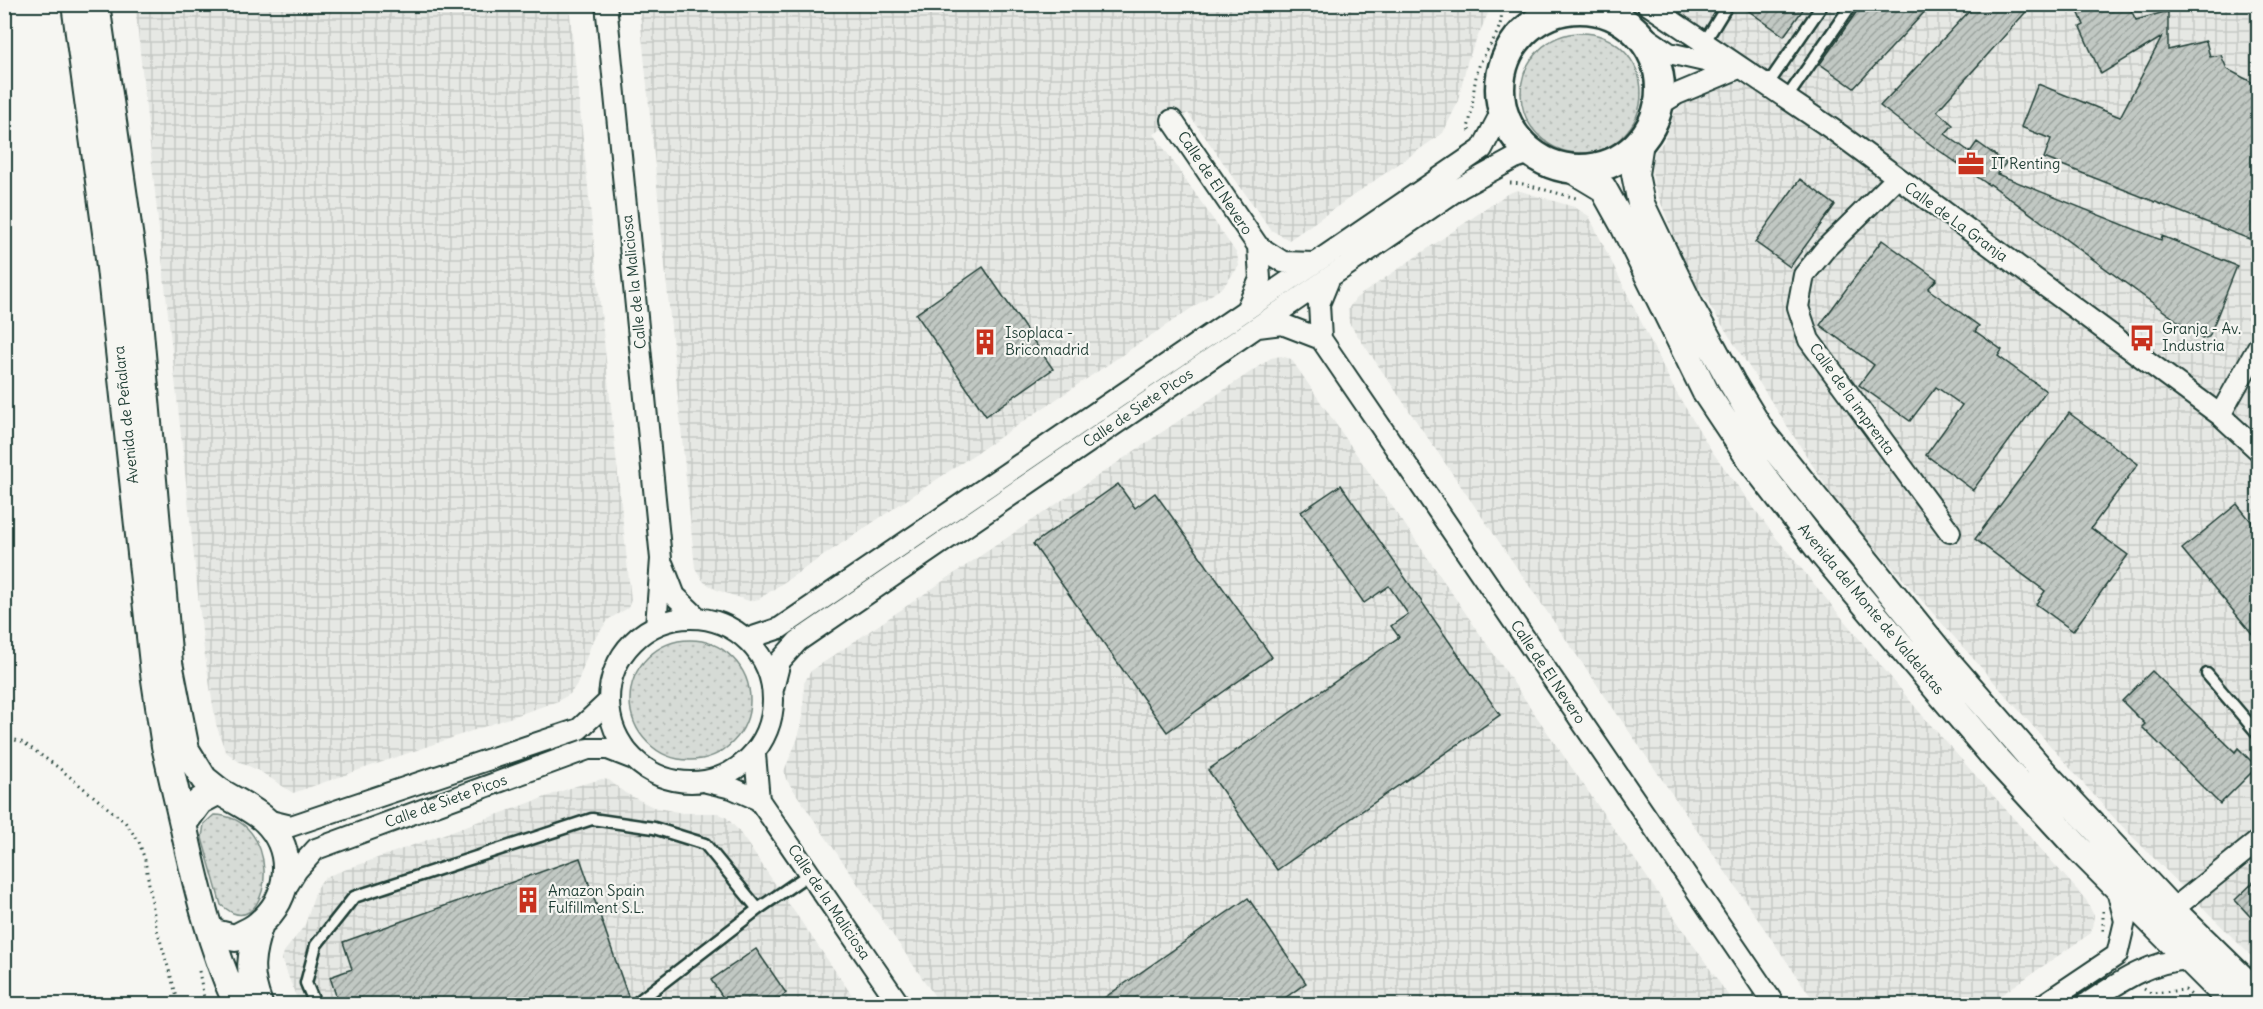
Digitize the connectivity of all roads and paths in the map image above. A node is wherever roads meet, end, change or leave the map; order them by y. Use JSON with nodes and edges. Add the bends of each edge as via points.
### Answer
{"nodes":[{"id":1,"x":75,"y":4,"type":"edge"},
{"id":2,"x":96,"y":4,"type":"edge"},
{"id":3,"x":107,"y":4,"type":"edge"},
{"id":4,"x":606,"y":4,"type":"edge"},
{"id":5,"x":1500,"y":4,"type":"edge"},
{"id":6,"x":1728,"y":4,"type":"edge"},
{"id":7,"x":1823,"y":4,"type":"edge"},
{"id":8,"x":1852,"y":4,"type":"edge"},
{"id":9,"x":1580,"y":7,"type":"edge"},
{"id":10,"x":1525,"y":17,"type":"edge"},
{"id":11,"x":1640,"y":17,"type":"edge"},
{"id":12,"x":102,"y":43,"type":"junction"},
{"id":13,"x":1704,"y":43,"type":"junction"},
{"id":14,"x":1739,"y":68,"type":"junction"},
{"id":15,"x":1766,"y":87,"type":"junction"},
{"id":16,"x":1786,"y":99,"type":"junction"},
{"id":17,"x":1659,"y":105,"type":"junction"},
{"id":18,"x":1502,"y":111,"type":"junction"},
{"id":19,"x":1172,"y":120,"type":"dead end"},
{"id":20,"x":1640,"y":142,"type":"junction"},
{"id":21,"x":1482,"y":149,"type":"junction"},
{"id":22,"x":1530,"y":153,"type":"junction"},
{"id":23,"x":1495,"y":169,"type":"junction"},
{"id":24,"x":1573,"y":170,"type":"junction"},
{"id":25,"x":1896,"y":178,"type":"junction"},
{"id":26,"x":1583,"y":200,"type":"dead end"},
{"id":27,"x":1258,"y":246,"type":"junction"},
{"id":28,"x":1314,"y":263,"type":"junction"},
{"id":29,"x":1330,"y":277,"type":"junction"},
{"id":30,"x":1246,"y":310,"type":"junction"},
{"id":31,"x":1256,"y":328,"type":"junction"},
{"id":32,"x":1321,"y":339,"type":"junction"},
{"id":33,"x":2258,"y":350,"type":"edge"},
{"id":34,"x":2220,"y":415,"type":"junction"},
{"id":35,"x":2259,"y":450,"type":"edge"},
{"id":36,"x":1950,"y":532,"type":"dead end"},
{"id":37,"x":661,"y":559,"type":"junction"},
{"id":38,"x":698,"y":618,"type":"junction"},
{"id":39,"x":656,"y":626,"type":"junction"},
{"id":40,"x":747,"y":639,"type":"junction"},
{"id":41,"x":2207,"y":674,"type":"dead end"},
{"id":42,"x":773,"y":689,"type":"junction"},
{"id":43,"x":609,"y":701,"type":"junction"},
{"id":44,"x":2259,"y":734,"type":"edge"},
{"id":45,"x":4,"y":736,"type":"edge"},
{"id":46,"x":755,"y":754,"type":"junction"},
{"id":47,"x":633,"y":759,"type":"junction"},
{"id":48,"x":707,"y":782,"type":"junction"},
{"id":49,"x":219,"y":791,"type":"junction"},
{"id":50,"x":759,"y":800,"type":"junction"},
{"id":51,"x":266,"y":820,"type":"junction"},
{"id":52,"x":183,"y":824,"type":"junction"},
{"id":53,"x":2259,"y":841,"type":"edge"},
{"id":54,"x":809,"y":874,"type":"junction"},
{"id":55,"x":2116,"y":886,"type":"junction"},
{"id":56,"x":282,"y":896,"type":"junction"},
{"id":57,"x":758,"y":909,"type":"junction"},
{"id":58,"x":2172,"y":910,"type":"junction"},
{"id":59,"x":260,"y":924,"type":"junction"},
{"id":60,"x":211,"y":932,"type":"junction"},
{"id":61,"x":2189,"y":959,"type":"junction"},
{"id":62,"x":2259,"y":994,"type":"edge"},
{"id":63,"x":179,"y":1005,"type":"edge"},
{"id":64,"x":237,"y":1005,"type":"edge"},
{"id":65,"x":260,"y":1005,"type":"edge"},
{"id":66,"x":315,"y":1005,"type":"edge"},
{"id":67,"x":635,"y":1005,"type":"edge"},
{"id":68,"x":899,"y":1005,"type":"edge"},
{"id":69,"x":1774,"y":1005,"type":"edge"},
{"id":70,"x":2044,"y":1005,"type":"edge"},
{"id":71,"x":2086,"y":1005,"type":"edge"},
{"id":72,"x":2234,"y":1005,"type":"edge"}],
"edges":[{"from":1,"to":52,"type":"street","name":"Avenida de Peñalara","via":[[107,240],[154,673]]},
{"from":2,"to":12,"type":"street","name":"Avenida de Peñalara"},
{"from":3,"to":12,"type":"street"},
{"from":4,"to":37,"type":"street","name":"Calle de la Maliciosa"},
{"from":5,"to":21,"type":"path","via":[[1503,13],[1480,64],[1468,128]]},
{"from":6,"to":13,"type":"lane"},
{"from":7,"to":15,"type":"lane"},
{"from":8,"to":16,"type":"lane"},
{"from":9,"to":10,"type":"main road"},
{"from":9,"to":11,"type":"main road"},
{"from":10,"to":18,"type":"main road","via":[[1502,66]]},
{"from":11,"to":13,"type":"street","name":"Calle de La Granja"},
{"from":11,"to":14,"type":"street","via":[[1669,53]]},
{"from":11,"to":17,"type":"main road","via":[[1660,78]]},
{"from":12,"to":49,"type":"street","name":"Avenida de Peñalara","via":[[136,286],[169,663],[186,750],[204,779]]},
{"from":13,"to":14,"type":"street","name":"Calle de La Granja"},
{"from":14,"to":15,"type":"street","name":"Calle de La Granja"},
{"from":14,"to":17,"type":"street"},
{"from":15,"to":16,"type":"street","name":"Calle de La Granja"},
{"from":16,"to":25,"type":"street","name":"Calle de La Granja"},
{"from":17,"to":20,"type":"main road"},
{"from":18,"to":21,"type":"street","name":"Calle de Siete Picos"},
{"from":18,"to":22,"type":"main road","via":[[1513,134]]},
{"from":19,"to":27,"type":"street","name":"Calle de El Nevero"},
{"from":20,"to":24,"type":"main road","via":[[1621,159],[1598,168]]},
{"from":20,"to":58,"type":"street","name":"Avenida del Monte de Valdelatas","via":[[1635,174],[1641,204],[1691,308],[1763,434],[1945,659],[2044,773]]},
{"from":21,"to":28,"type":"street","name":"Calle de Siete Picos"},
{"from":22,"to":23,"type":"street","name":"Calle de Siete Picos"},
{"from":22,"to":24,"type":"main road","via":[[1550,165]]},
{"from":23,"to":26,"type":"path","via":[[1502,180]]},
{"from":23,"to":29,"type":"street","name":"Calle de Siete Picos","via":[[1460,188]]},
{"from":24,"to":55,"type":"street","name":"Avenida del Monte de Valdelatas","via":[[1604,188],[1706,393],[1750,459],[1823,554],[1997,760]]},
{"from":25,"to":34,"type":"street","name":"Calle de La Granja"},
{"from":25,"to":36,"type":"street","name":"Calle de la imprenta","via":[[1804,275],[1798,307],[1809,340]]},
{"from":27,"to":28,"type":"street","name":"Calle de El Nevero","via":[[1283,262]]},
{"from":27,"to":30,"type":"street","name":"Calle de El Nevero","via":[[1260,279]]},
{"from":28,"to":30,"type":"street","name":"Calle de Siete Picos"},
{"from":29,"to":31,"type":"street","name":"Calle de Siete Picos"},
{"from":29,"to":32,"type":"street","via":[[1319,304]]},
{"from":30,"to":40,"type":"street","name":"Calle de Siete Picos","via":[[780,628]]},
{"from":31,"to":32,"type":"street","via":[[1282,324]]},
{"from":31,"to":42,"type":"street","name":"Calle de Siete Picos","via":[[798,641],[780,661]]},
{"from":32,"to":69,"type":"street","name":"Calle de El Nevero"},
{"from":33,"to":34,"type":"street"},
{"from":34,"to":35,"type":"street","name":"Calle de La Granja"},
{"from":37,"to":38,"type":"street","name":"Calle de la Maliciosa","via":[[675,596]]},
{"from":37,"to":39,"type":"street","name":"Calle de la Maliciosa"},
{"from":38,"to":39,"type":"street","via":[[676,619]]},
{"from":38,"to":40,"type":"street","via":[[724,625]]},
{"from":39,"to":43,"type":"street","via":[[636,639],[621,657],[612,678]]},
{"from":40,"to":42,"type":"street","via":[[768,670]]},
{"from":41,"to":44,"type":"lane"},
{"from":42,"to":46,"type":"street","via":[[773,712],[767,734]]},
{"from":43,"to":47,"type":"street","via":[[620,742]]},
{"from":43,"to":51,"type":"street","name":"Calle de Siete Picos","via":[[579,729],[291,826]]},
{"from":45,"to":63,"type":"path","via":[[24,743],[126,822],[145,860],[156,926]]},
{"from":46,"to":48,"type":"street","via":[[733,772]]},
{"from":46,"to":50,"type":"street","name":"Calle de la Maliciosa"},
{"from":47,"to":48,"type":"street","via":[[667,780]]},
{"from":47,"to":56,"type":"street","name":"Calle de Siete Picos","via":[[608,749],[588,749],[315,849]]},
{"from":48,"to":50,"type":"street"},
{"from":49,"to":51,"type":"street"},
{"from":49,"to":52,"type":"street","via":[[200,801]]},
{"from":50,"to":54,"type":"street","name":"Calle de la Maliciosa"},
{"from":51,"to":56,"type":"street","via":[[283,843],[287,868]]},
{"from":52,"to":60,"type":"street"},
{"from":53,"to":58,"type":"street"},
{"from":54,"to":57,"type":"lane"},
{"from":54,"to":68,"type":"street","name":"Calle de la Maliciosa"},
{"from":55,"to":61,"type":"street","name":"Avenida del Monte de Valdelatas"},
{"from":55,"to":70,"type":"street","via":[[2126,921],[2117,955]]},
{"from":56,"to":59,"type":"street"},
{"from":57,"to":66,"type":"lane","via":[[705,844],[654,828],[592,819],[354,897],[316,945],[306,983]]},
{"from":57,"to":67,"type":"lane"},
{"from":58,"to":62,"type":"street","name":"Avenida del Monte de Valdelatas"},
{"from":59,"to":60,"type":"street","via":[[235,938]]},
{"from":59,"to":65,"type":"street","via":[[251,951],[254,990]]},
{"from":60,"to":64,"type":"street"},
{"from":61,"to":71,"type":"street","via":[[2173,960],[2130,975]]},
{"from":61,"to":72,"type":"street","name":"Avenida del Monte de Valdelatas"}]}
